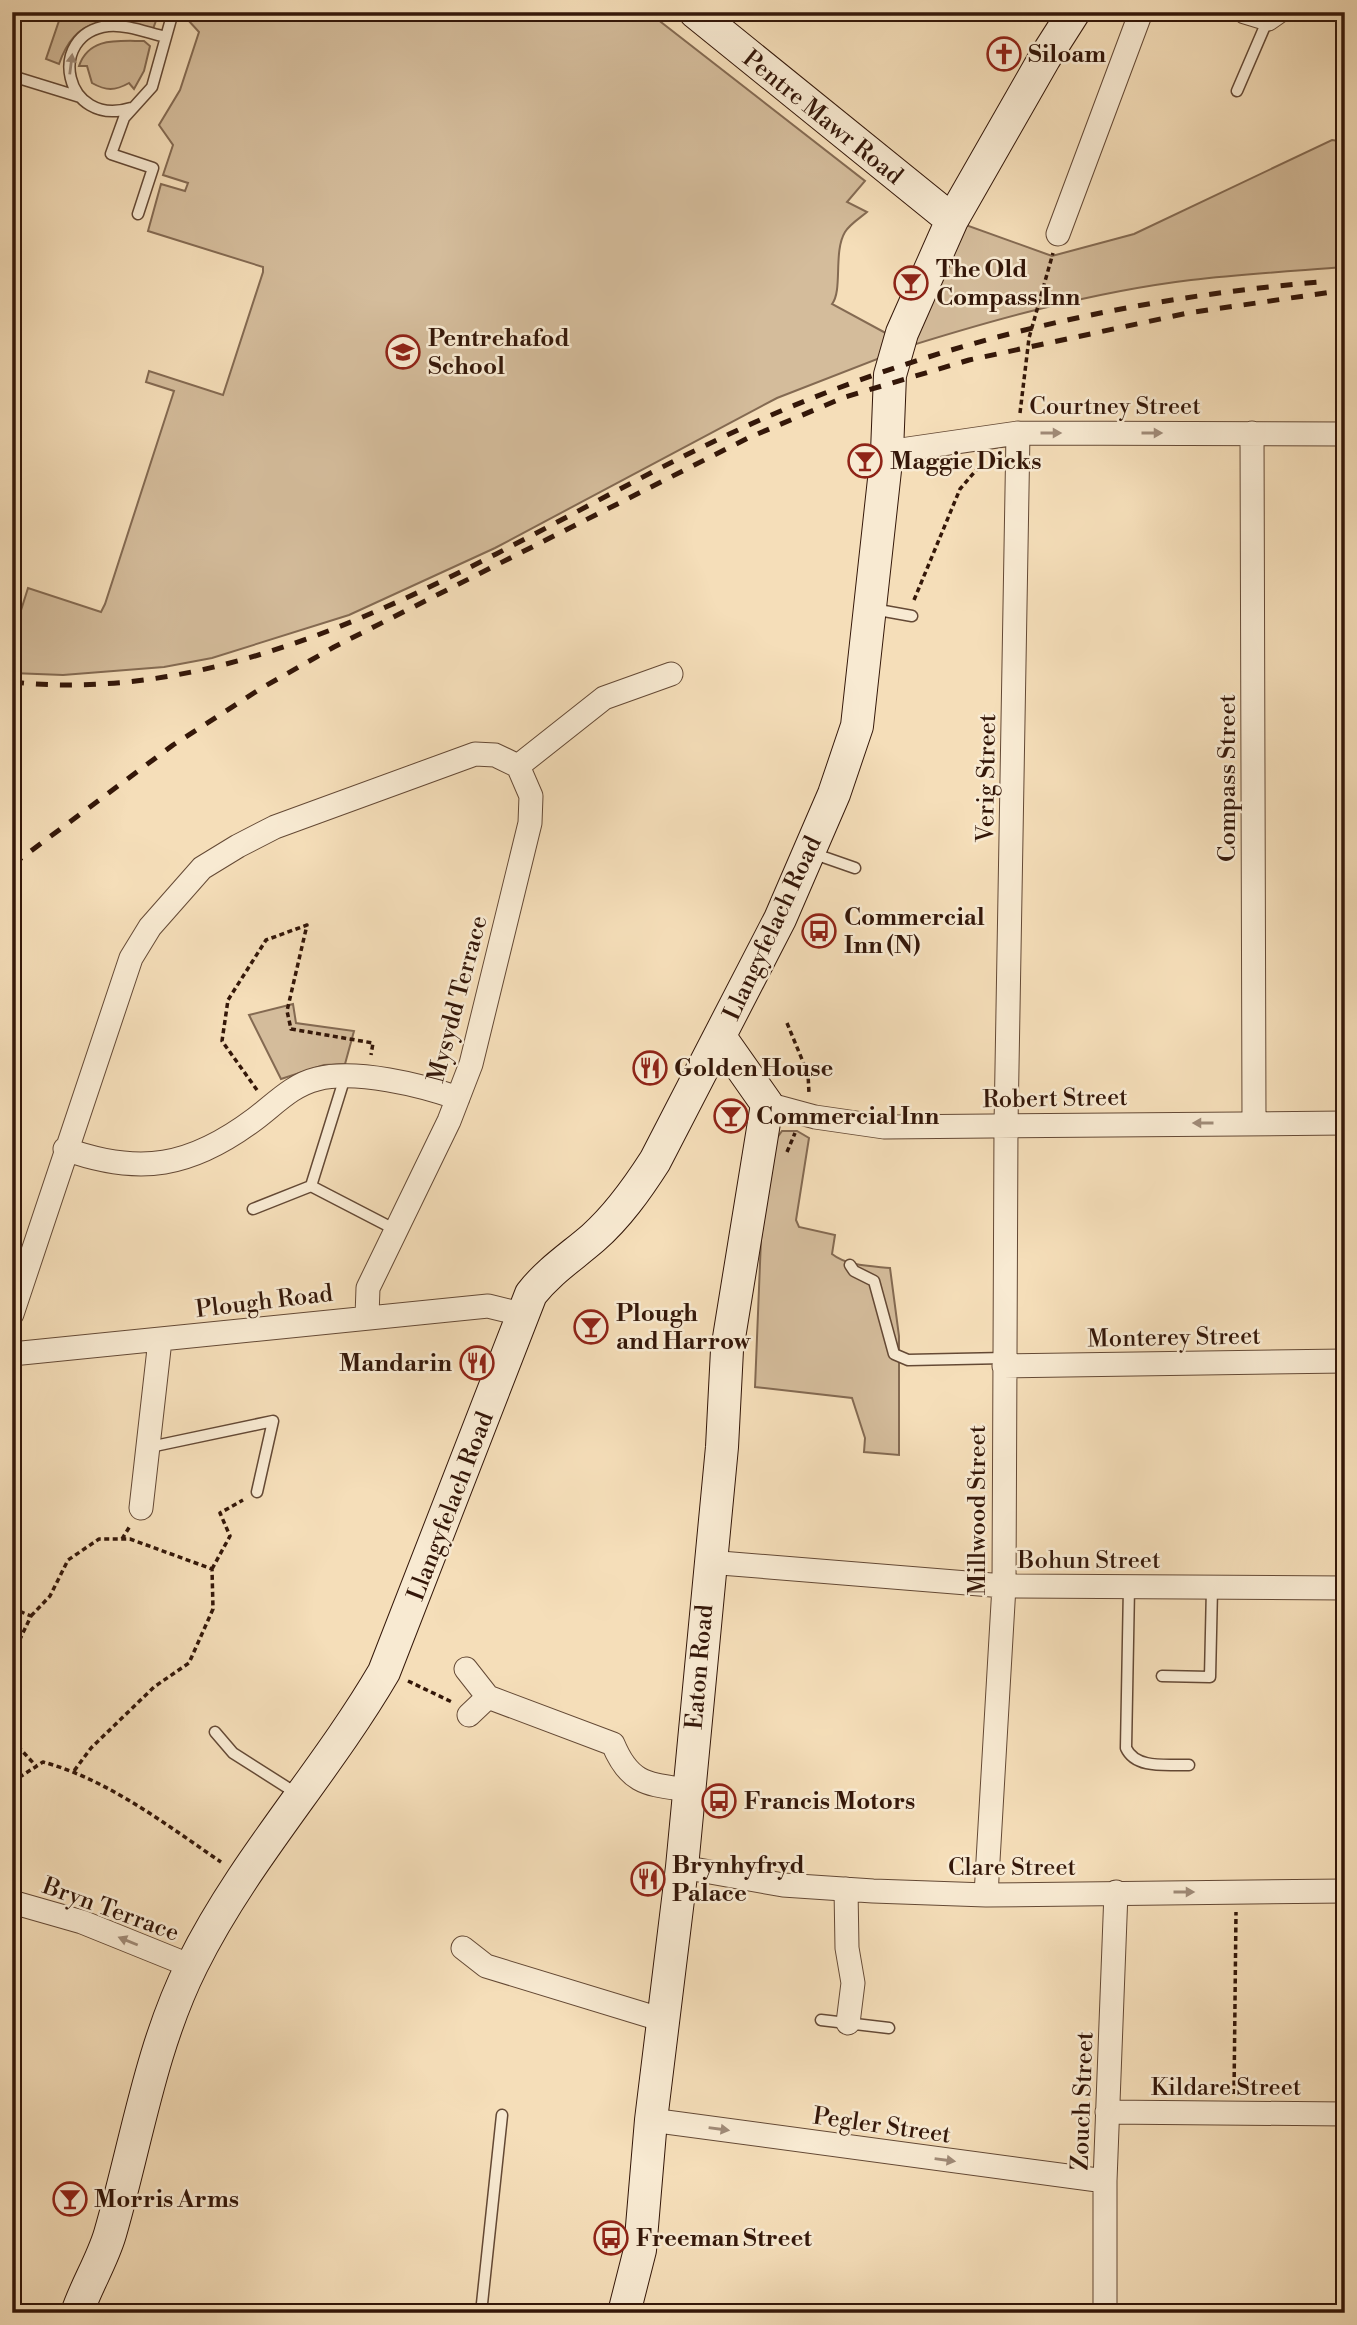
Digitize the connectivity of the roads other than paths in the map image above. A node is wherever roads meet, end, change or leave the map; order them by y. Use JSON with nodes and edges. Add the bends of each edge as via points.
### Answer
{"nodes":[{"id":1,"x":173,"y":12,"type":"edge"},
{"id":2,"x":695,"y":12,"type":"edge"},
{"id":3,"x":1141,"y":12,"type":"edge"},
{"id":4,"x":1245,"y":12,"type":"edge"},
{"id":5,"x":1066,"y":15,"type":"edge"},
{"id":6,"x":1273,"y":15,"type":"edge"},
{"id":7,"x":166,"y":37,"type":"junction"},
{"id":8,"x":12,"y":76,"type":"edge"},
{"id":9,"x":1237,"y":91,"type":"dead end"},
{"id":10,"x":80,"y":97,"type":"junction"},
{"id":11,"x":131,"y":108,"type":"junction"},
{"id":12,"x":138,"y":214,"type":"dead end"},
{"id":13,"x":952,"y":220,"type":"junction"},
{"id":14,"x":1058,"y":234,"type":"road end"},
{"id":15,"x":1018,"y":432,"type":"junction"},
{"id":16,"x":1252,"y":433,"type":"junction"},
{"id":17,"x":1345,"y":434,"type":"edge"},
{"id":18,"x":887,"y":452,"type":"junction"},
{"id":19,"x":872,"y":609,"type":"junction"},
{"id":20,"x":912,"y":611,"type":"road end"},
{"id":21,"x":671,"y":674,"type":"dead end"},
{"id":22,"x":518,"y":766,"type":"junction"},
{"id":23,"x":809,"y":852,"type":"junction"},
{"id":24,"x":855,"y":868,"type":"dead end"},
{"id":25,"x":720,"y":1037,"type":"junction"},
{"id":26,"x":356,"y":1077,"type":"junction"},
{"id":27,"x":458,"y":1098,"type":"junction"},
{"id":28,"x":768,"y":1104,"type":"junction"},
{"id":29,"x":1254,"y":1123,"type":"junction"},
{"id":30,"x":1345,"y":1123,"type":"edge"},
{"id":31,"x":1006,"y":1125,"type":"junction"},
{"id":32,"x":65,"y":1149,"type":"junction"},
{"id":33,"x":311,"y":1186,"type":"junction"},
{"id":34,"x":253,"y":1209,"type":"dead end"},
{"id":35,"x":396,"y":1230,"type":"junction"},
{"id":36,"x":850,"y":1265,"type":"dead end"},
{"id":37,"x":19,"y":1272,"type":"edge"},
{"id":38,"x":12,"y":1314,"type":"edge"},
{"id":39,"x":521,"y":1314,"type":"junction"},
{"id":40,"x":367,"y":1315,"type":"junction"},
{"id":41,"x":160,"y":1340,"type":"junction"},
{"id":42,"x":12,"y":1354,"type":"edge"},
{"id":43,"x":1345,"y":1361,"type":"edge"},
{"id":44,"x":1004,"y":1362,"type":"junction"},
{"id":45,"x":150,"y":1447,"type":"junction"},
{"id":46,"x":257,"y":1492,"type":"road end"},
{"id":47,"x":141,"y":1508,"type":"dead end"},
{"id":48,"x":708,"y":1562,"type":"junction"},
{"id":49,"x":1004,"y":1586,"type":"junction"},
{"id":50,"x":1129,"y":1587,"type":"junction"},
{"id":51,"x":1212,"y":1587,"type":"junction"},
{"id":52,"x":1345,"y":1588,"type":"edge"},
{"id":53,"x":466,"y":1669,"type":"dead end"},
{"id":54,"x":1162,"y":1676,"type":"dead end"},
{"id":55,"x":488,"y":1697,"type":"junction"},
{"id":56,"x":469,"y":1715,"type":"road end"},
{"id":57,"x":215,"y":1732,"type":"dead end"},
{"id":58,"x":1189,"y":1765,"type":"dead end"},
{"id":59,"x":688,"y":1790,"type":"junction"},
{"id":60,"x":301,"y":1796,"type":"junction"},
{"id":61,"x":682,"y":1867,"type":"junction"},
{"id":62,"x":846,"y":1889,"type":"junction"},
{"id":63,"x":1345,"y":1891,"type":"edge"},
{"id":64,"x":1116,"y":1892,"type":"junction"},
{"id":65,"x":986,"y":1895,"type":"junction"},
{"id":66,"x":12,"y":1902,"type":"edge"},
{"id":67,"x":463,"y":1948,"type":"dead end"},
{"id":68,"x":191,"y":1966,"type":"junction"},
{"id":69,"x":663,"y":2020,"type":"junction"},
{"id":70,"x":821,"y":2020,"type":"dead end"},
{"id":71,"x":848,"y":2023,"type":"junction"},
{"id":72,"x":889,"y":2028,"type":"dead end"},
{"id":73,"x":1107,"y":2112,"type":"junction"},
{"id":74,"x":1345,"y":2114,"type":"edge"},
{"id":75,"x":502,"y":2115,"type":"dead end"},
{"id":76,"x":652,"y":2120,"type":"junction"},
{"id":77,"x":1105,"y":2182,"type":"junction"},
{"id":78,"x":85,"y":2311,"type":"edge"},
{"id":79,"x":481,"y":2313,"type":"edge"},
{"id":80,"x":624,"y":2313,"type":"edge"},
{"id":81,"x":1105,"y":2313,"type":"edge"}],
"edges":[{"from":1,"to":7,"type":"lane"},
{"from":2,"to":13,"type":"main road","name":"Pentre Mawr Road"},
{"from":3,"to":14,"type":"street"},
{"from":4,"to":6,"type":"street"},
{"from":5,"to":13,"type":"main road","name":"Llangyfelach Road"},
{"from":6,"to":9,"type":"lane"},
{"from":10,"to":7,"type":"lane","one_way":true,"via":[[72,86],[70,65],[76,45],[86,35],[112,26]]},
{"from":7,"to":11,"type":"lane","via":[[152,87]]},
{"from":8,"to":10,"type":"lane"},
{"from":10,"to":11,"type":"lane","via":[[104,112]]},
{"from":11,"to":12,"type":"lane","via":[[111,154],[153,168]]},
{"from":13,"to":18,"type":"main road","name":"Llangyfelach Road","via":[[897,350],[890,375]]},
{"from":15,"to":16,"type":"street","name":"Courtney Street","one_way":true},
{"from":15,"to":18,"type":"street","name":"Courtney Street"},
{"from":15,"to":31,"type":"street","name":"Verig Street"},
{"from":16,"to":17,"type":"street","name":"Courtney Street"},
{"from":16,"to":29,"type":"street","name":"Compass Street"},
{"from":18,"to":19,"type":"main road","name":"Llangyfelach Road"},
{"from":19,"to":20,"type":"lane"},
{"from":19,"to":23,"type":"main road","name":"Llangyfelach Road","via":[[857,726]]},
{"from":21,"to":22,"type":"street","via":[[601,689]]},
{"from":22,"to":27,"type":"street","name":"Mysydd Terrace","via":[[531,796],[530,823],[471,1063]]},
{"from":22,"to":32,"type":"street","via":[[495,755],[475,754],[275,827],[202,868],[150,927],[131,958]]},
{"from":23,"to":24,"type":"lane"},
{"from":23,"to":25,"type":"main road","name":"Llangyfelach Road"},
{"from":25,"to":28,"type":"main road"},
{"from":25,"to":39,"type":"main road","name":"Llangyfelach Road","via":[[656,1161],[634,1193],[593,1238],[545,1276]]},
{"from":26,"to":27,"type":"street"},
{"from":26,"to":32,"type":"street","via":[[319,1078],[302,1084],[226,1140],[175,1161],[113,1163]]},
{"from":26,"to":33,"type":"lane"},
{"from":27,"to":35,"type":"street","name":"Mysydd Terrace"},
{"from":28,"to":31,"type":"street","name":"Robert Street","via":[[884,1127]]},
{"from":28,"to":48,"type":"main road","name":"Eaton Road","via":[[727,1350],[722,1447]]},
{"from":29,"to":30,"type":"street","name":"Robert Street"},
{"from":29,"to":31,"type":"street","name":"Robert Street","one_way":true},
{"from":31,"to":44,"type":"street","name":"Millwood Street"},
{"from":32,"to":37,"type":"street"},
{"from":33,"to":34,"type":"lane"},
{"from":33,"to":35,"type":"lane"},
{"from":35,"to":40,"type":"street","name":"Mysydd Terrace","via":[[368,1288]]},
{"from":36,"to":44,"type":"lane","via":[[874,1281],[894,1354],[908,1360]]},
{"from":37,"to":38,"type":"street"},
{"from":39,"to":40,"type":"street","name":"Plough Road","via":[[488,1306]]},
{"from":39,"to":60,"type":"main road","name":"Llangyfelach Road","via":[[384,1672],[355,1722]]},
{"from":40,"to":41,"type":"street","name":"Plough Road"},
{"from":41,"to":42,"type":"street","name":"Plough Road"},
{"from":41,"to":45,"type":"street"},
{"from":43,"to":44,"type":"street","name":"Monterey Street"},
{"from":44,"to":49,"type":"street","name":"Millwood Street"},
{"from":45,"to":46,"type":"lane","via":[[273,1421]]},
{"from":45,"to":47,"type":"street"},
{"from":48,"to":49,"type":"street","name":"Bohun Street"},
{"from":48,"to":59,"type":"main road","name":"Eaton Road"},
{"from":49,"to":50,"type":"street","name":"Bohun Street"},
{"from":49,"to":65,"type":"street","name":"Millwood Street"},
{"from":50,"to":51,"type":"street","name":"Bohun Street"},
{"from":50,"to":58,"type":"lane","via":[[1126,1748],[1129,1755],[1149,1764]]},
{"from":51,"to":52,"type":"street","name":"Bohun Street"},
{"from":51,"to":54,"type":"lane","via":[[1210,1677]]},
{"from":53,"to":55,"type":"street"},
{"from":55,"to":56,"type":"street"},
{"from":55,"to":59,"type":"street","via":[[613,1744],[621,1763],[646,1784]]},
{"from":57,"to":60,"type":"lane","via":[[233,1753]]},
{"from":59,"to":61,"type":"main road","name":"Eaton Road"},
{"from":60,"to":68,"type":"main road","name":"Llangyfelach Road","via":[[244,1877]]},
{"from":61,"to":62,"type":"street","name":"Clare Street","via":[[783,1885]]},
{"from":61,"to":69,"type":"main road","name":"Eaton Road"},
{"from":62,"to":65,"type":"street","name":"Clare Street"},
{"from":62,"to":71,"type":"street","via":[[853,1983]]},
{"from":64,"to":63,"type":"street","name":"Clare Street","one_way":true},
{"from":64,"to":65,"type":"street","name":"Clare Street"},
{"from":64,"to":73,"type":"street","name":"Zouch Street"},
{"from":68,"to":66,"type":"street","name":"Bryn Terrace","one_way":true,"via":[[82,1922]]},
{"from":67,"to":69,"type":"street","via":[[486,1966]]},
{"from":68,"to":78,"type":"main road","name":"Llangyfelach Road","via":[[154,2063]]},
{"from":69,"to":76,"type":"main road","name":"Eaton Road"},
{"from":70,"to":71,"type":"lane"},
{"from":71,"to":72,"type":"lane"},
{"from":73,"to":74,"type":"street","name":"Kildare Street"},
{"from":73,"to":77,"type":"street","name":"Zouch Street"},
{"from":75,"to":79,"type":"lane"},
{"from":76,"to":77,"type":"street","name":"Pegler Street","one_way":true},
{"from":76,"to":80,"type":"main road","name":"Eaton Road","via":[[640,2250]]},
{"from":77,"to":81,"type":"street","name":"Zouch Street"}]}
